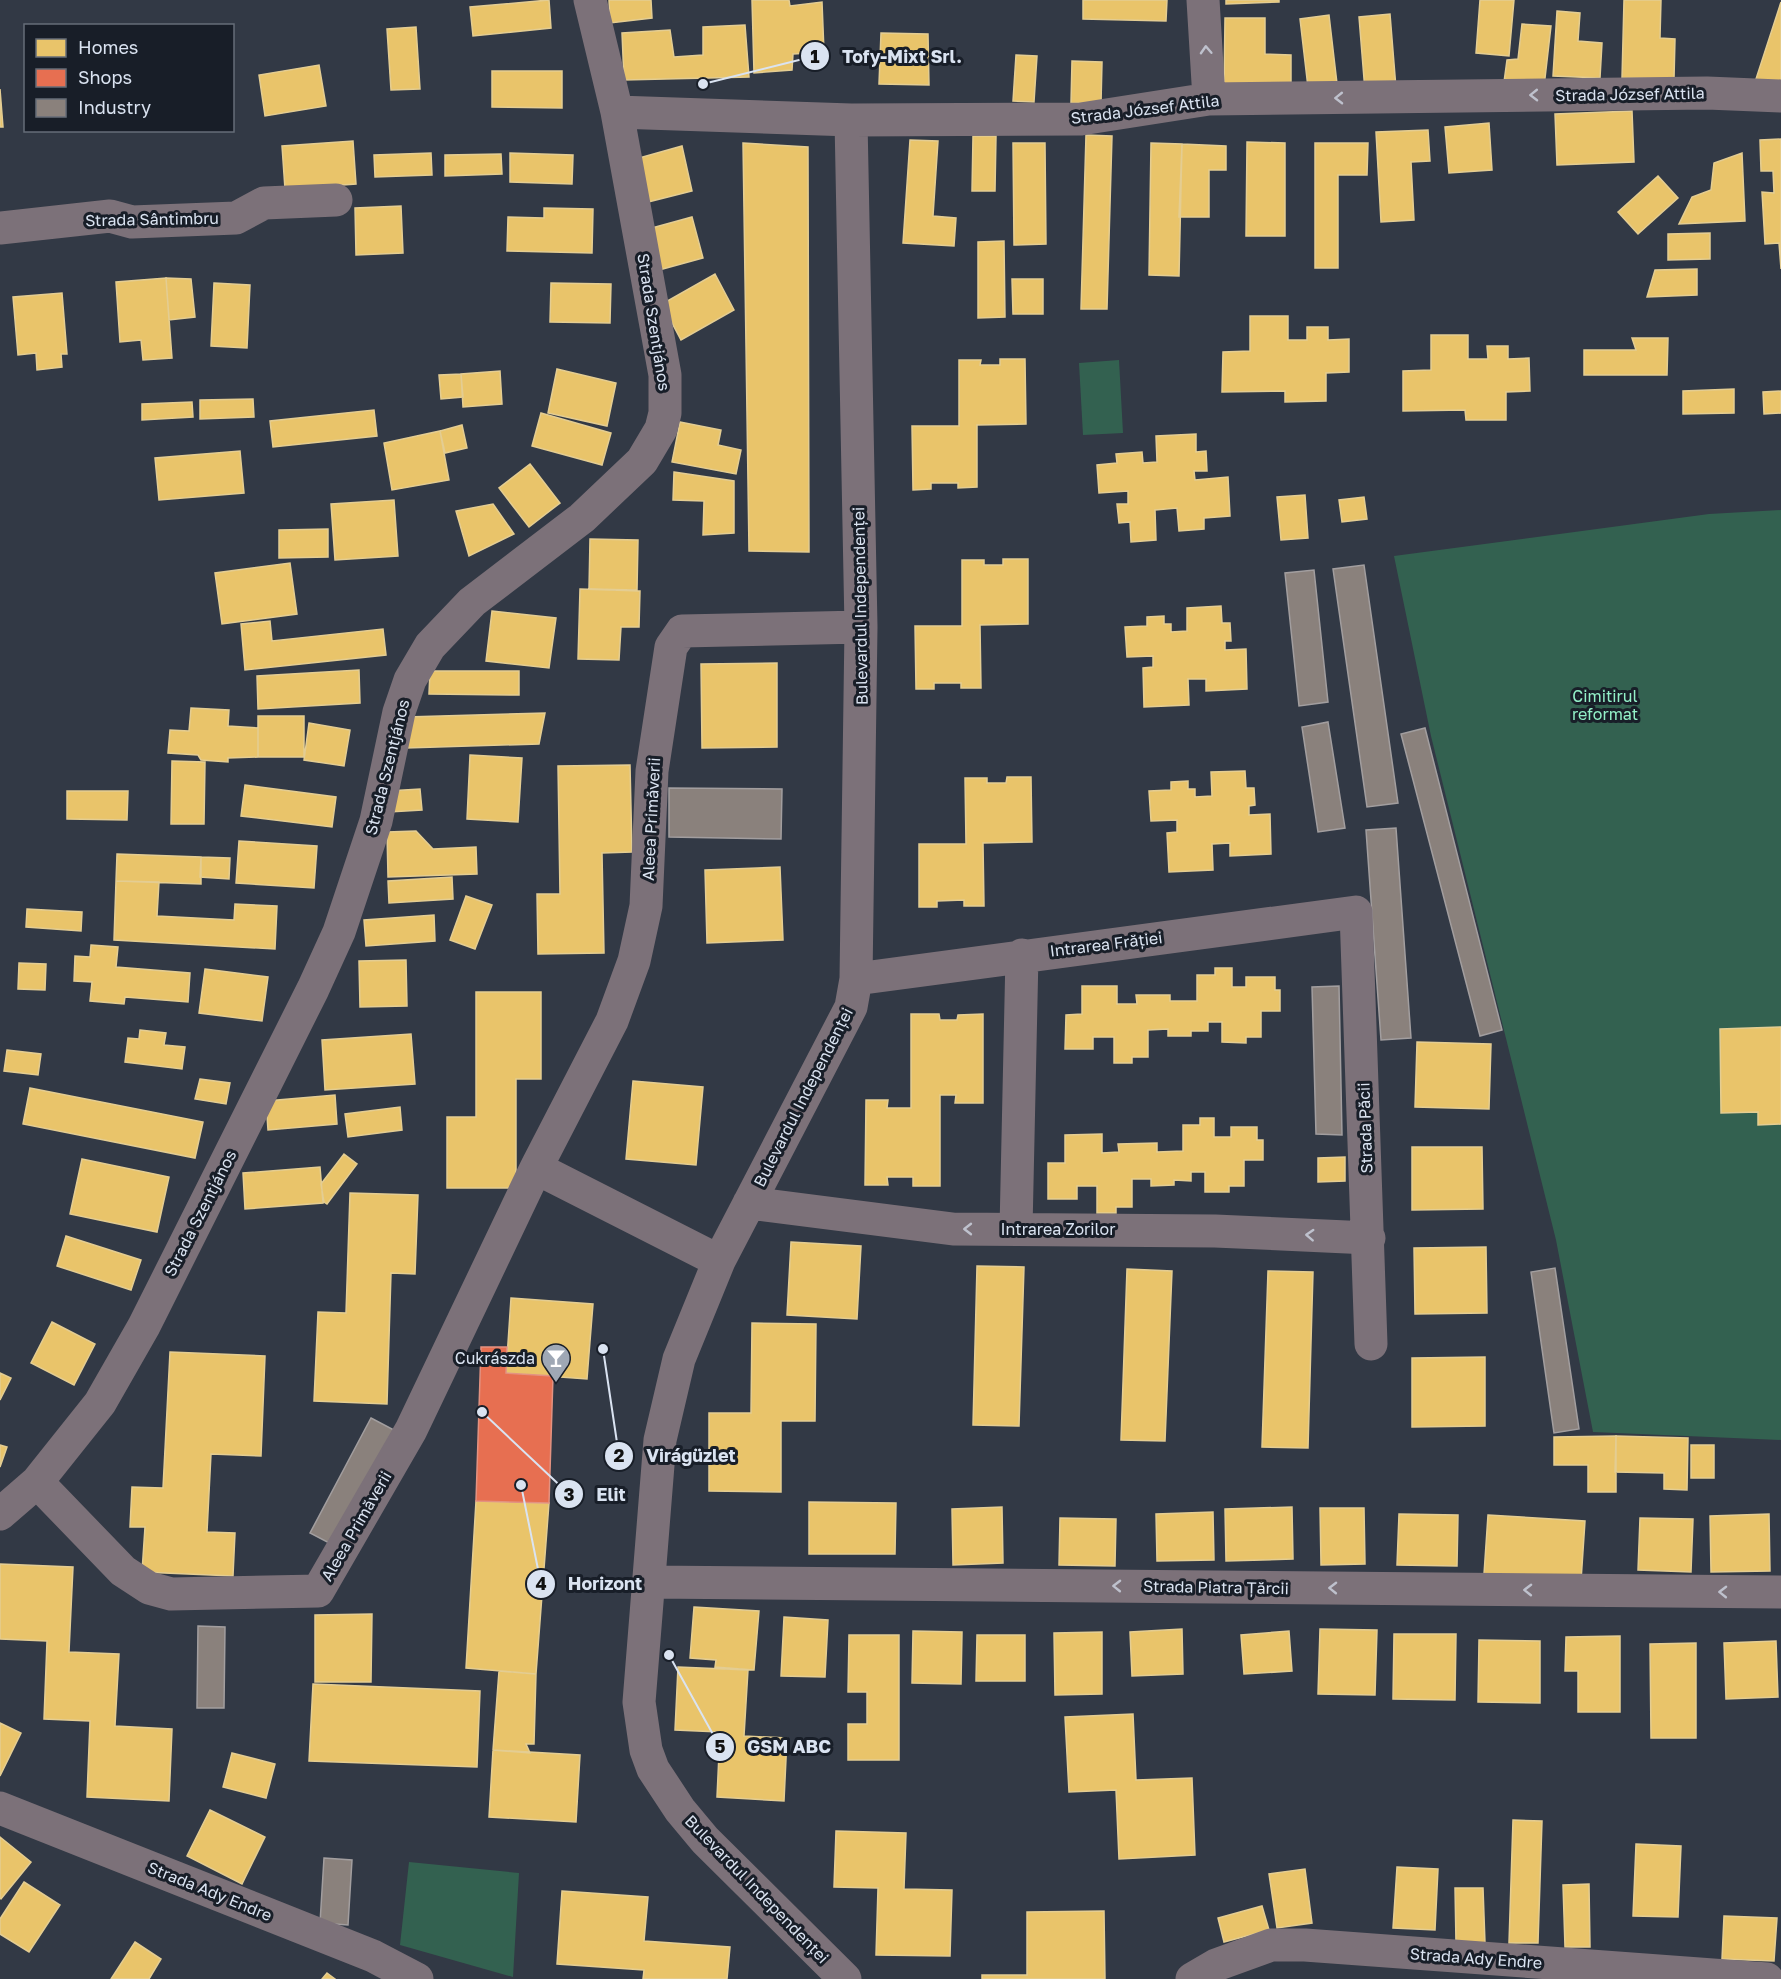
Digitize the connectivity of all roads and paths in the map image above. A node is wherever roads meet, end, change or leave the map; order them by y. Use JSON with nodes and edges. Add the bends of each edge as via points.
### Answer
{"nodes":[{"id":1,"x":590,"y":0,"type":"edge"},
{"id":2,"x":1203,"y":0,"type":"edge"},
{"id":3,"x":1781,"y":96,"type":"edge"},
{"id":4,"x":1209,"y":99,"type":"junction"},
{"id":5,"x":617,"y":112,"type":"junction"},
{"id":6,"x":851,"y":120,"type":"junction"},
{"id":7,"x":336,"y":200,"type":"dead end"},
{"id":8,"x":0,"y":228,"type":"edge"},
{"id":9,"x":861,"y":627,"type":"junction"},
{"id":10,"x":1356,"y":912,"type":"joint"},
{"id":11,"x":1022,"y":955,"type":"junction"},
{"id":12,"x":856,"y":979,"type":"junction"},
{"id":13,"x":536,"y":1168,"type":"junction"},
{"id":14,"x":748,"y":1203,"type":"junction"},
{"id":15,"x":1016,"y":1229,"type":"junction"},
{"id":16,"x":1369,"y":1238,"type":"junction"},
{"id":17,"x":719,"y":1261,"type":"junction"},
{"id":18,"x":1371,"y":1344,"type":"dead end"},
{"id":19,"x":36,"y":1482,"type":"junction"},
{"id":20,"x":0,"y":1514,"type":"edge"},
{"id":21,"x":650,"y":1582,"type":"junction"},
{"id":22,"x":1781,"y":1592,"type":"edge"},
{"id":23,"x":0,"y":1808,"type":"edge"},
{"id":24,"x":405,"y":1976,"type":"edge"},
{"id":25,"x":844,"y":1979,"type":"edge"},
{"id":26,"x":1192,"y":1979,"type":"edge"},
{"id":27,"x":1767,"y":1979,"type":"edge"}],
"edges":[{"from":1,"to":5,"type":"street","name":"Strada Szentjános"},
{"from":4,"to":2,"type":"street","one_way":true},
{"from":3,"to":4,"type":"street","name":"Strada József Attila","one_way":true,"via":[[1707,93]]},
{"from":4,"to":6,"type":"street","name":"Strada József Attila","via":[[1081,120]]},
{"from":5,"to":6,"type":"street","name":"Strada József Attila"},
{"from":5,"to":19,"type":"street","name":"Strada Szentjános","via":[[665,375],[667,398],[661,429],[642,461],[582,518],[472,602],[430,646],[399,712],[376,821],[339,932],[317,980],[144,1326],[100,1403]]},
{"from":6,"to":9,"type":"street","name":"Bulevardul Independenței"},
{"from":7,"to":8,"type":"street","name":"Strada Sântimbru","via":[[264,203],[236,218],[132,222],[110,216]]},
{"from":9,"to":12,"type":"street","name":"Bulevardul Independenței"},
{"from":9,"to":13,"type":"street","name":"Aleea Primăverii","via":[[682,631],[676,637],[671,647],[652,771],[646,906],[634,961],[612,1021]]},
{"from":10,"to":11,"type":"street","name":"Intrarea Frăției"},
{"from":10,"to":16,"type":"street","name":"Strada Păcii"},
{"from":11,"to":12,"type":"street","name":"Intrarea Frăției"},
{"from":11,"to":15,"type":"street"},
{"from":12,"to":14,"type":"street","name":"Bulevardul Independenței","via":[[847,1016]]},
{"from":13,"to":17,"type":"street"},
{"from":13,"to":19,"type":"street","name":"Aleea Primăverii","via":[[411,1430],[318,1591],[171,1594],[148,1588],[123,1571]]},
{"from":15,"to":14,"type":"street","name":"Intrarea Zorilor","one_way":true,"via":[[953,1229]]},
{"from":14,"to":17,"type":"street","name":"Bulevardul Independenței"},
{"from":16,"to":15,"type":"street","name":"Intrarea Zorilor","one_way":true,"via":[[1215,1231]]},
{"from":16,"to":18,"type":"street","name":"Strada Păcii"},
{"from":17,"to":21,"type":"street","name":"Bulevardul Independenței","via":[[680,1359],[660,1440]]},
{"from":19,"to":20,"type":"street","name":"Strada Szentjános"},
{"from":22,"to":21,"type":"street","name":"Strada Piatra Țărcii","one_way":true},
{"from":21,"to":25,"type":"street","name":"Bulevardul Independenței","via":[[639,1702],[653,1769],[705,1840]]},
{"from":23,"to":24,"type":"street","name":"Strada Ady Endre","via":[[373,1956]]},
{"from":26,"to":27,"type":"street","name":"Strada Ady Endre","via":[[1216,1965],[1271,1945]]}]}
